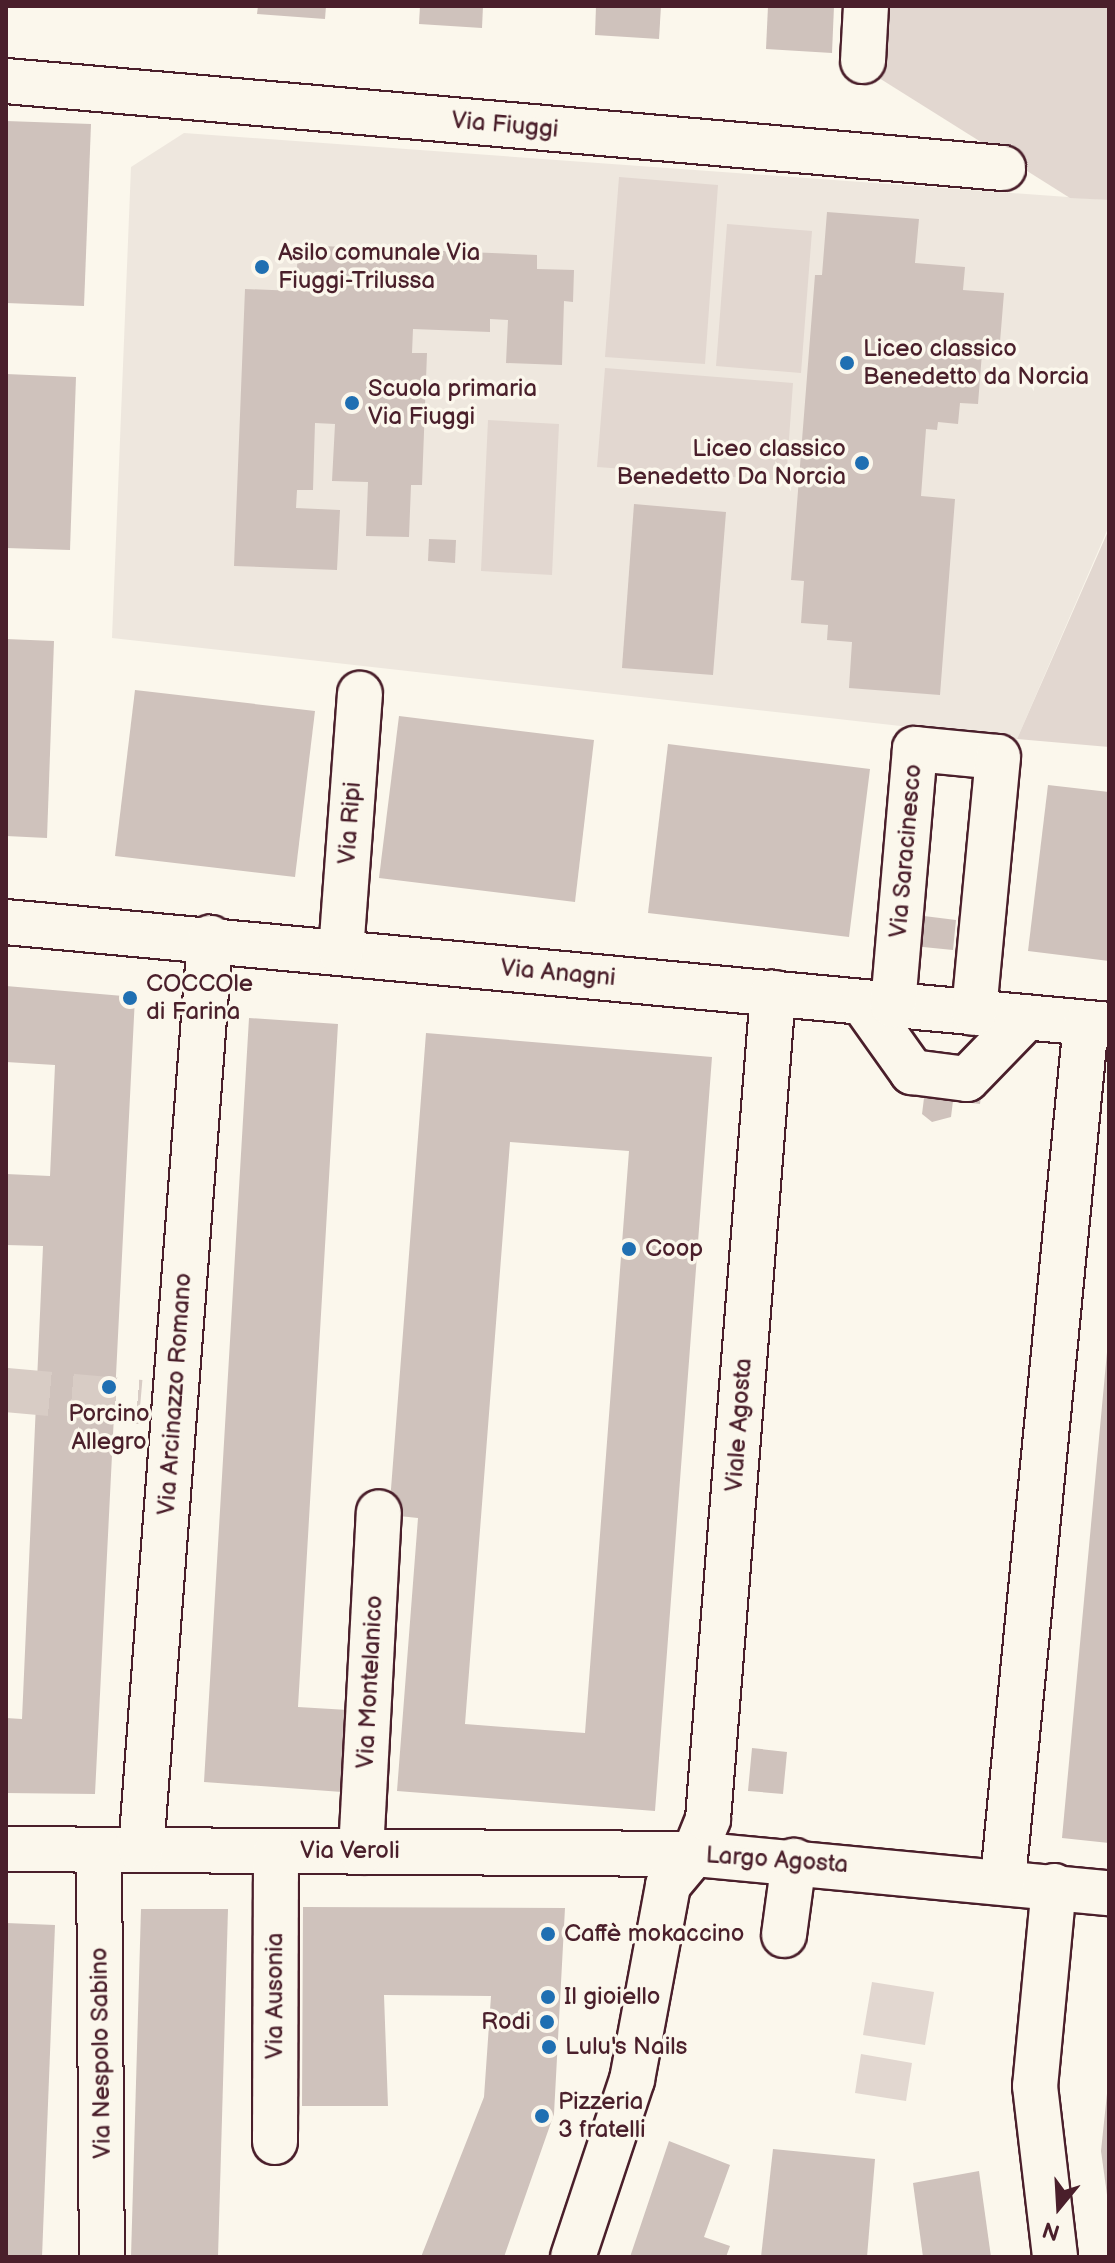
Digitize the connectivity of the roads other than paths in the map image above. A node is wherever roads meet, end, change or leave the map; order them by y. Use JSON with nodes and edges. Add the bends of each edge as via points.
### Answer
{"nodes":[{"id":1,"x":866,"y":6,"type":"edge"},
{"id":2,"x":863,"y":61,"type":"dead end"},
{"id":3,"x":6,"y":81,"type":"edge"},
{"id":4,"x":1003,"y":168,"type":"dead end"},
{"id":5,"x":360,"y":694,"type":"dead end"},
{"id":6,"x":6,"y":922,"type":"edge"},
{"id":7,"x":210,"y":938,"type":"junction"},
{"id":8,"x":341,"y":952,"type":"junction"},
{"id":9,"x":773,"y":993,"type":"junction"},
{"id":10,"x":878,"y":1004,"type":"junction"},
{"id":11,"x":974,"y":1013,"type":"junction"},
{"id":12,"x":1027,"y":1017,"type":"junction"},
{"id":13,"x":1098,"y":1024,"type":"edge"},
{"id":14,"x":379,"y":1512,"type":"dead end"},
{"id":15,"x":6,"y":1849,"type":"edge"},
{"id":16,"x":120,"y":1850,"type":"junction"},
{"id":17,"x":276,"y":1851,"type":"junction"},
{"id":18,"x":361,"y":1852,"type":"junction"},
{"id":19,"x":694,"y":1854,"type":"junction"},
{"id":20,"x":794,"y":1861,"type":"junction"},
{"id":21,"x":1003,"y":1879,"type":"junction"},
{"id":22,"x":1054,"y":1886,"type":"junction"},
{"id":23,"x":1109,"y":1893,"type":"edge"},
{"id":24,"x":784,"y":1935,"type":"dead end"},
{"id":25,"x":275,"y":2142,"type":"dead end"},
{"id":26,"x":102,"y":2244,"type":"edge"},
{"id":27,"x":573,"y":2257,"type":"edge"},
{"id":28,"x":1055,"y":2257,"type":"edge"}],
"edges":[{"from":1,"to":2,"type":"street"},
{"from":3,"to":4,"type":"street","name":"Via Fiuggi"},
{"from":5,"to":8,"type":"street","name":"Via Ripi"},
{"from":6,"to":7,"type":"street","name":"Via Anagni"},
{"from":7,"to":8,"type":"street","name":"Via Anagni"},
{"from":7,"to":16,"type":"street","name":"Via Arcinazzo Romano"},
{"from":8,"to":9,"type":"street","name":"Via Anagni"},
{"from":9,"to":10,"type":"street","name":"Via Anagni"},
{"from":9,"to":19,"type":"street","name":"Viale Agosta","via":[[708,1819]]},
{"from":10,"to":11,"type":"street","name":"Via Anagni"},
{"from":10,"to":11,"type":"street","name":"Via Saracinesco","via":[[915,749],[998,757]]},
{"from":10,"to":12,"type":"street","via":[[912,1072],[967,1079]]},
{"from":11,"to":12,"type":"street","name":"Via Anagni"},
{"from":12,"to":13,"type":"street","name":"Via Anagni"},
{"from":13,"to":21,"type":"street"},
{"from":14,"to":18,"type":"street","name":"Via Montelanico"},
{"from":15,"to":16,"type":"street","name":"Via Veroli"},
{"from":16,"to":17,"type":"street","name":"Via Veroli"},
{"from":16,"to":26,"type":"street","name":"Via Nespolo Sabino"},
{"from":17,"to":18,"type":"street","name":"Via Veroli"},
{"from":17,"to":25,"type":"street","name":"Via Ausonia"},
{"from":18,"to":19,"type":"street","name":"Via Veroli"},
{"from":19,"to":20,"type":"street","name":"Largo Agosta"},
{"from":19,"to":27,"type":"street","name":"Largo Agosta","via":[[668,1885],[632,2080]]},
{"from":20,"to":21,"type":"street","name":"Largo Agosta"},
{"from":20,"to":24,"type":"street"},
{"from":21,"to":22,"type":"street","name":"Largo Agosta"},
{"from":22,"to":23,"type":"street","name":"Largo Agosta"},
{"from":22,"to":28,"type":"street","via":[[1035,2086],[1039,2156]]}]}
